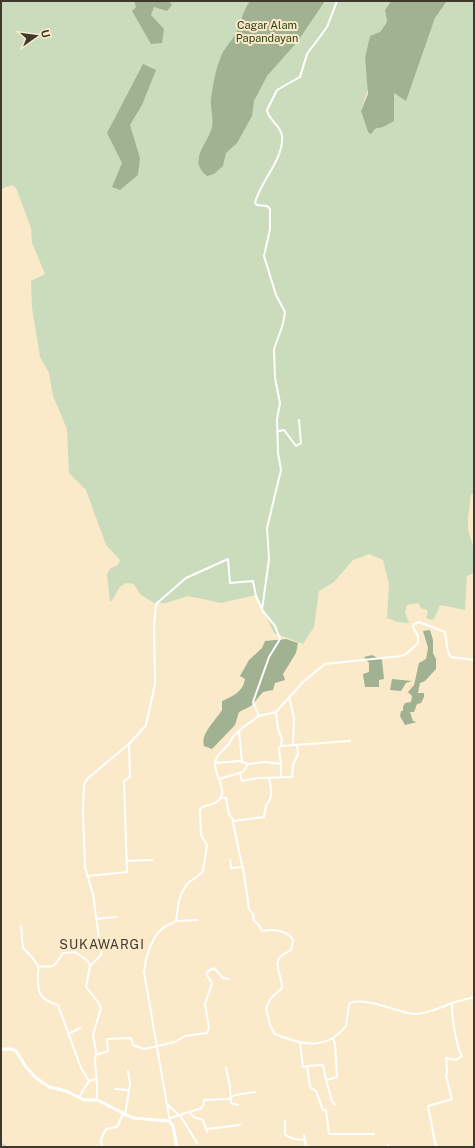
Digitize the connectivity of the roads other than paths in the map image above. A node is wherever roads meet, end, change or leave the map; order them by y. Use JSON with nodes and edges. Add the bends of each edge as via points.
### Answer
{"nodes":[{"id":1,"x":337,"y":1,"type":"edge"},
{"id":2,"x":299,"y":420,"type":"dead end"},
{"id":3,"x":278,"y":431,"type":"junction"},
{"id":4,"x":262,"y":610,"type":"junction"},
{"id":5,"x":474,"y":660,"type":"edge"},
{"id":6,"x":289,"y":697,"type":"junction"},
{"id":7,"x":276,"y":712,"type":"junction"},
{"id":8,"x":259,"y":716,"type":"junction"},
{"id":9,"x":239,"y":731,"type":"junction"},
{"id":10,"x":350,"y":741,"type":"dead end"},
{"id":11,"x":129,"y":743,"type":"junction"},
{"id":12,"x":293,"y":745,"type":"junction"},
{"id":13,"x":298,"y":745,"type":"junction"},
{"id":14,"x":281,"y":746,"type":"junction"},
{"id":15,"x":242,"y":762,"type":"junction"},
{"id":16,"x":216,"y":763,"type":"junction"},
{"id":17,"x":248,"y":764,"type":"junction"},
{"id":18,"x":281,"y":764,"type":"junction"},
{"id":19,"x":240,"y":774,"type":"junction"},
{"id":20,"x":281,"y":777,"type":"junction"},
{"id":21,"x":269,"y":778,"type":"junction"},
{"id":22,"x":219,"y":779,"type":"junction"},
{"id":23,"x":220,"y":797,"type":"junction"},
{"id":24,"x":233,"y":821,"type":"junction"},
{"id":25,"x":152,"y":860,"type":"dead end"},
{"id":26,"x":230,"y":860,"type":"dead end"},
{"id":27,"x":127,"y":861,"type":"junction"},
{"id":28,"x":243,"y":867,"type":"junction"},
{"id":29,"x":87,"y":876,"type":"junction"},
{"id":30,"x":116,"y":917,"type":"dead end"},
{"id":31,"x":96,"y":919,"type":"junction"},
{"id":32,"x":197,"y":920,"type":"dead end"},
{"id":33,"x":176,"y":922,"type":"junction"},
{"id":34,"x":21,"y":926,"type":"dead end"},
{"id":35,"x":38,"y":966,"type":"junction"},
{"id":36,"x":90,"y":966,"type":"junction"},
{"id":37,"x":229,"y":979,"type":"dead end"},
{"id":38,"x":474,"y":997,"type":"edge"},
{"id":39,"x":452,"y":1004,"type":"junction"},
{"id":40,"x":80,"y":1028,"type":"dead end"},
{"id":41,"x":68,"y":1034,"type":"junction"},
{"id":42,"x":333,"y":1038,"type":"junction"},
{"id":43,"x":300,"y":1043,"type":"junction"},
{"id":44,"x":157,"y":1046,"type":"junction"},
{"id":45,"x":2,"y":1049,"type":"edge"},
{"id":46,"x":96,"y":1055,"type":"junction"},
{"id":47,"x":307,"y":1066,"type":"junction"},
{"id":48,"x":226,"y":1068,"type":"dead end"},
{"id":49,"x":128,"y":1071,"type":"dead end"},
{"id":50,"x":97,"y":1078,"type":"junction"},
{"id":51,"x":326,"y":1080,"type":"junction"},
{"id":52,"x":89,"y":1081,"type":"junction"},
{"id":53,"x":116,"y":1089,"type":"dead end"},
{"id":54,"x":129,"y":1090,"type":"junction"},
{"id":55,"x":255,"y":1092,"type":"dead end"},
{"id":56,"x":79,"y":1097,"type":"junction"},
{"id":57,"x":230,"y":1098,"type":"junction"},
{"id":58,"x":97,"y":1100,"type":"junction"},
{"id":59,"x":168,"y":1104,"type":"junction"},
{"id":60,"x":238,"y":1104,"type":"dead end"},
{"id":61,"x":335,"y":1105,"type":"dead end"},
{"id":62,"x":190,"y":1113,"type":"junction"},
{"id":63,"x":124,"y":1114,"type":"junction"},
{"id":64,"x":179,"y":1115,"type":"junction"},
{"id":65,"x":170,"y":1120,"type":"junction"},
{"id":66,"x":284,"y":1121,"type":"dead end"},
{"id":67,"x":240,"y":1125,"type":"dead end"},
{"id":68,"x":374,"y":1134,"type":"dead end"},
{"id":69,"x":304,"y":1136,"type":"dead end"},
{"id":70,"x":305,"y":1140,"type":"junction"},
{"id":71,"x":197,"y":1143,"type":"dead end"},
{"id":72,"x":102,"y":1147,"type":"edge"},
{"id":73,"x":177,"y":1147,"type":"edge"},
{"id":74,"x":306,"y":1147,"type":"edge"},
{"id":75,"x":436,"y":1147,"type":"edge"}],
"edges":[{"from":1,"to":3,"type":"street","via":[[327,27],[307,54],[300,77],[277,90],[267,110],[278,126],[282,138],[276,160],[255,202],[270,209],[270,229],[264,256],[276,295],[285,312],[274,349],[275,378],[280,403]]},
{"from":2,"to":3,"type":"street","via":[[302,443],[300,445],[296,446],[284,430]]},
{"from":3,"to":4,"type":"street","via":[[281,470],[268,528],[269,559]]},
{"from":4,"to":8,"type":"street","via":[[274,626],[280,640],[269,657],[253,702]]},
{"from":4,"to":11,"type":"street","via":[[256,596],[254,581],[230,583],[228,559],[186,578],[156,604],[155,684],[146,725]]},
{"from":5,"to":6,"type":"street","via":[[450,657],[445,632],[419,622],[413,627],[418,642],[406,655],[325,664]]},
{"from":6,"to":7,"type":"street"},
{"from":6,"to":12,"type":"street","via":[[294,715]]},
{"from":7,"to":8,"type":"street"},
{"from":7,"to":14,"type":"street","via":[[282,739]]},
{"from":8,"to":9,"type":"street"},
{"from":9,"to":15,"type":"street"},
{"from":9,"to":16,"type":"street","via":[[220,752]]},
{"from":10,"to":13,"type":"street"},
{"from":11,"to":27,"type":"street","via":[[130,777],[124,781]]},
{"from":11,"to":29,"type":"street","via":[[87,779],[84,785],[82,811]]},
{"from":12,"to":13,"type":"street"},
{"from":12,"to":14,"type":"street"},
{"from":13,"to":20,"type":"street","via":[[293,776]]},
{"from":14,"to":18,"type":"street"},
{"from":15,"to":16,"type":"street"},
{"from":15,"to":17,"type":"street"},
{"from":16,"to":22,"type":"street"},
{"from":17,"to":18,"type":"street"},
{"from":17,"to":19,"type":"street"},
{"from":18,"to":20,"type":"street"},
{"from":19,"to":21,"type":"street","via":[[242,781]]},
{"from":19,"to":22,"type":"street"},
{"from":20,"to":21,"type":"street"},
{"from":21,"to":24,"type":"street","via":[[272,793],[264,817]]},
{"from":22,"to":23,"type":"street","via":[[222,788]]},
{"from":23,"to":24,"type":"street","via":[[226,798],[229,816]]},
{"from":23,"to":33,"type":"street","via":[[217,802],[200,809],[202,835],[207,845],[203,871],[182,891]]},
{"from":24,"to":28,"type":"street"},
{"from":25,"to":27,"type":"street"},
{"from":26,"to":28,"type":"street","via":[[232,868]]},
{"from":27,"to":29,"type":"street","via":[[126,874]]},
{"from":28,"to":43,"type":"street","via":[[249,909],[254,921],[261,931],[274,930],[290,935],[294,940],[291,950],[279,958],[277,964],[282,978],[282,988],[271,998],[266,1008],[273,1032]]},
{"from":29,"to":31,"type":"street","via":[[93,894]]},
{"from":30,"to":31,"type":"street"},
{"from":31,"to":36,"type":"street","via":[[101,952]]},
{"from":32,"to":33,"type":"street"},
{"from":33,"to":44,"type":"street","via":[[159,932],[145,962],[144,972]]},
{"from":34,"to":35,"type":"street","via":[[23,948],[34,958]]},
{"from":35,"to":36,"type":"street","via":[[55,966],[63,953],[74,952],[88,961]]},
{"from":35,"to":41,"type":"street","via":[[41,995],[49,1004],[58,1005]]},
{"from":36,"to":46,"type":"street","via":[[86,989],[95,997],[101,1008],[93,1035]]},
{"from":37,"to":44,"type":"street","via":[[223,978],[214,968],[208,971],[207,975],[212,983],[205,1004],[208,1032],[185,1036],[175,1042]]},
{"from":38,"to":39,"type":"street"},
{"from":39,"to":42,"type":"street","via":[[414,1015],[360,1001],[351,1002],[347,1008],[346,1026]]},
{"from":39,"to":75,"type":"street","via":[[455,1032],[462,1056],[456,1060],[446,1058],[446,1076],[452,1099],[428,1106]]},
{"from":40,"to":41,"type":"street"},
{"from":41,"to":52,"type":"street","via":[[81,1068]]},
{"from":42,"to":43,"type":"street","via":[[325,1042]]},
{"from":42,"to":51,"type":"street","via":[[337,1077]]},
{"from":43,"to":47,"type":"street","via":[[303,1067]]},
{"from":44,"to":46,"type":"street","via":[[142,1049],[132,1045],[131,1038],[111,1038],[106,1039],[108,1051]]},
{"from":44,"to":59,"type":"street"},
{"from":45,"to":56,"type":"main road","via":[[16,1051],[23,1064],[49,1087]]},
{"from":46,"to":50,"type":"street"},
{"from":47,"to":51,"type":"street","via":[[324,1065]]},
{"from":47,"to":68,"type":"street","via":[[310,1087],[316,1091],[323,1110],[326,1110],[329,1134]]},
{"from":48,"to":57,"type":"street"},
{"from":49,"to":54,"type":"street"},
{"from":50,"to":52,"type":"street"},
{"from":50,"to":58,"type":"street"},
{"from":51,"to":61,"type":"street"},
{"from":52,"to":56,"type":"street"},
{"from":53,"to":54,"type":"street"},
{"from":54,"to":63,"type":"street"},
{"from":55,"to":57,"type":"street"},
{"from":56,"to":58,"type":"main road","via":[[84,1100]]},
{"from":57,"to":60,"type":"street","via":[[231,1103]]},
{"from":57,"to":62,"type":"street","via":[[204,1100],[202,1108]]},
{"from":58,"to":63,"type":"main road"},
{"from":59,"to":64,"type":"street"},
{"from":59,"to":65,"type":"street"},
{"from":62,"to":64,"type":"street"},
{"from":62,"to":67,"type":"street","via":[[194,1118],[204,1120],[207,1130]]},
{"from":63,"to":65,"type":"main road","via":[[139,1119]]},
{"from":63,"to":72,"type":"street","via":[[117,1127],[106,1129]]},
{"from":64,"to":65,"type":"street"},
{"from":64,"to":71,"type":"street"},
{"from":65,"to":73,"type":"main road"},
{"from":66,"to":70,"type":"street","via":[[286,1135]]},
{"from":69,"to":70,"type":"street"},
{"from":70,"to":74,"type":"street"}]}
